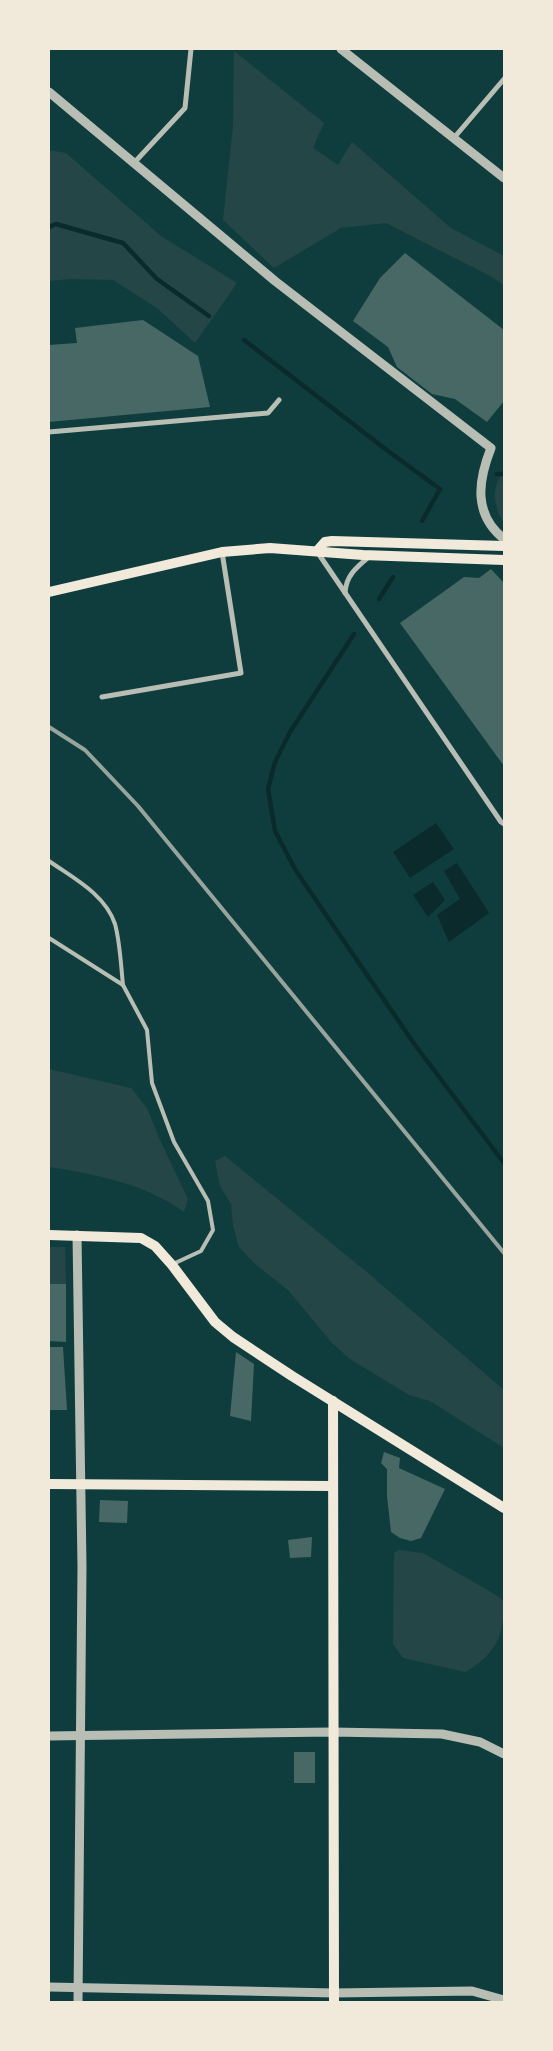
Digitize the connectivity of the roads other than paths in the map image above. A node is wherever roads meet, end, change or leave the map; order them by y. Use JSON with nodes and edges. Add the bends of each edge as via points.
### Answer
{"nodes":[{"id":1,"x":191,"y":49,"type":"edge"},
{"id":2,"x":340,"y":49,"type":"edge"},
{"id":3,"x":504,"y":79,"type":"edge"},
{"id":4,"x":49,"y":92,"type":"edge"},
{"id":5,"x":453,"y":139,"type":"junction"},
{"id":6,"x":133,"y":164,"type":"junction"},
{"id":7,"x":504,"y":178,"type":"edge"},
{"id":8,"x":279,"y":400,"type":"dead end"},
{"id":9,"x":49,"y":432,"type":"edge"},
{"id":10,"x":504,"y":539,"type":"edge"},
{"id":11,"x":370,"y":541,"type":"junction"},
{"id":12,"x":504,"y":546,"type":"edge"},
{"id":13,"x":317,"y":551,"type":"junction"},
{"id":14,"x":222,"y":552,"type":"junction"},
{"id":15,"x":370,"y":555,"type":"junction"},
{"id":16,"x":382,"y":556,"type":"junction"},
{"id":17,"x":504,"y":560,"type":"edge"},
{"id":18,"x":49,"y":592,"type":"edge"},
{"id":19,"x":345,"y":593,"type":"junction"},
{"id":20,"x":102,"y":697,"type":"dead end"},
{"id":21,"x":504,"y":824,"type":"edge"},
{"id":22,"x":49,"y":861,"type":"edge"},
{"id":23,"x":49,"y":938,"type":"edge"},
{"id":24,"x":123,"y":985,"type":"junction"},
{"id":25,"x":49,"y":1235,"type":"edge"},
{"id":26,"x":77,"y":1235,"type":"junction"},
{"id":27,"x":172,"y":1265,"type":"junction"},
{"id":28,"x":332,"y":1401,"type":"junction"},
{"id":29,"x":49,"y":1484,"type":"edge"},
{"id":30,"x":81,"y":1484,"type":"junction"},
{"id":31,"x":332,"y":1486,"type":"junction"},
{"id":32,"x":504,"y":1508,"type":"edge"},
{"id":33,"x":332,"y":1732,"type":"junction"},
{"id":34,"x":49,"y":1736,"type":"edge"},
{"id":35,"x":80,"y":1736,"type":"junction"},
{"id":36,"x":504,"y":1754,"type":"edge"},
{"id":37,"x":49,"y":1987,"type":"edge"},
{"id":38,"x":78,"y":1987,"type":"junction"},
{"id":39,"x":334,"y":1998,"type":"edge"},
{"id":40,"x":504,"y":2000,"type":"edge"},
{"id":41,"x":78,"y":2002,"type":"edge"}],
"edges":[{"from":1,"to":6,"type":"street","via":[[184,108]]},
{"from":2,"to":5,"type":"street"},
{"from":3,"to":5,"type":"street"},
{"from":4,"to":6,"type":"street"},
{"from":5,"to":7,"type":"street"},
{"from":6,"to":10,"type":"street","via":[[275,281],[491,448],[483,469],[480,500],[490,523]]},
{"from":8,"to":9,"type":"street","via":[[268,413]]},
{"from":11,"to":12,"type":"main road"},
{"from":11,"to":13,"type":"main road","via":[[325,542]]},
{"from":11,"to":16,"type":"street"},
{"from":13,"to":14,"type":"main road","via":[[270,548]]},
{"from":13,"to":15,"type":"main road"},
{"from":13,"to":19,"type":"street"},
{"from":14,"to":18,"type":"main road"},
{"from":14,"to":20,"type":"street","via":[[242,673]]},
{"from":15,"to":16,"type":"main road"},
{"from":15,"to":19,"type":"street","via":[[348,578]]},
{"from":16,"to":17,"type":"main road"},
{"from":19,"to":21,"type":"street"},
{"from":22,"to":24,"type":"lane","via":[[92,891],[106,908],[114,924]]},
{"from":23,"to":24,"type":"lane"},
{"from":24,"to":27,"type":"lane","via":[[146,1030],[152,1083],[174,1142],[208,1200],[213,1230],[201,1251]]},
{"from":25,"to":26,"type":"main road"},
{"from":26,"to":27,"type":"main road","via":[[141,1238],[155,1246]]},
{"from":26,"to":30,"type":"street"},
{"from":27,"to":28,"type":"main road","via":[[215,1322]]},
{"from":28,"to":31,"type":"main road"},
{"from":28,"to":32,"type":"main road"},
{"from":29,"to":30,"type":"main road"},
{"from":30,"to":31,"type":"main road"},
{"from":30,"to":35,"type":"street"},
{"from":31,"to":33,"type":"main road"},
{"from":33,"to":35,"type":"street"},
{"from":33,"to":36,"type":"street","via":[[442,1734],[480,1742]]},
{"from":33,"to":39,"type":"main road"},
{"from":34,"to":35,"type":"street"},
{"from":35,"to":38,"type":"street"},
{"from":37,"to":38,"type":"street"},
{"from":38,"to":39,"type":"street"},
{"from":38,"to":41,"type":"street"},
{"from":39,"to":40,"type":"street","via":[[472,1991]]}]}
